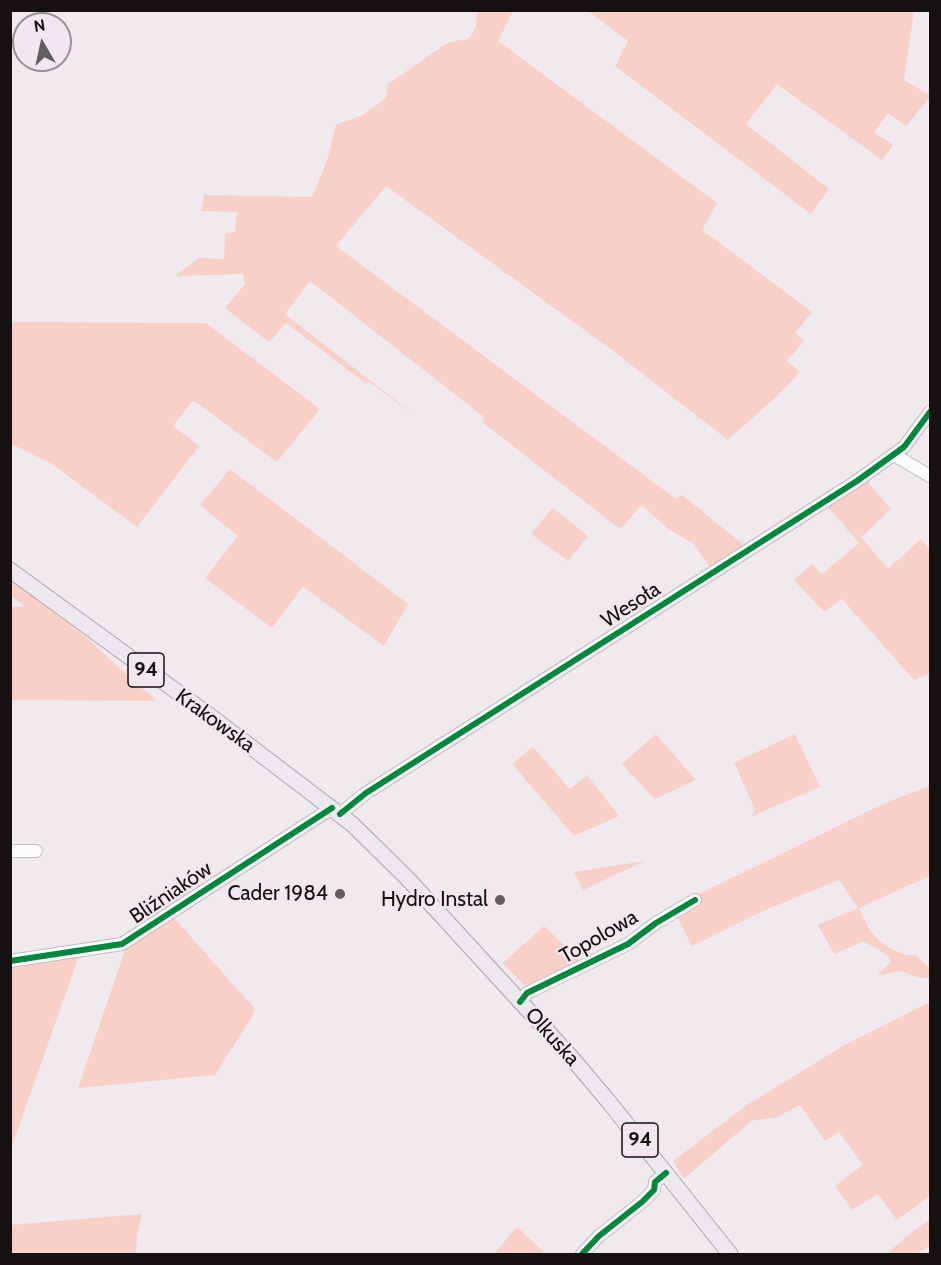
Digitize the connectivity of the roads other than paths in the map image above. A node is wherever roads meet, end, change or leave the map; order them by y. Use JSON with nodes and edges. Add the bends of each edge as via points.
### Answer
{"nodes":[{"id":1,"x":930,"y":412,"type":"edge"},
{"id":2,"x":894,"y":455,"type":"junction"},
{"id":3,"x":930,"y":476,"type":"edge"},
{"id":4,"x":10,"y":570,"type":"edge"},
{"id":5,"x":336,"y":811,"type":"junction"},
{"id":6,"x":10,"y":851,"type":"edge"},
{"id":7,"x":36,"y":851,"type":"dead end"},
{"id":8,"x":695,"y":900,"type":"dead end"},
{"id":9,"x":10,"y":961,"type":"edge"},
{"id":10,"x":520,"y":1002,"type":"junction"},
{"id":11,"x":666,"y":1173,"type":"junction"},
{"id":12,"x":582,"y":1254,"type":"edge"},
{"id":13,"x":730,"y":1254,"type":"edge"}],
"edges":[{"from":1,"to":2,"type":"street","name":"Wesoła"},
{"from":2,"to":3,"type":"street"},
{"from":2,"to":5,"type":"street","name":"Wesoła"},
{"from":4,"to":5,"type":"main road","name":"Krakowska","number":"94"},
{"from":5,"to":9,"type":"street","name":"Bliźniaków","via":[[122,944]]},
{"from":5,"to":10,"type":"main road","name":"Olkuska","number":"94","via":[[406,878]]},
{"from":6,"to":7,"type":"street"},
{"from":8,"to":10,"type":"street","name":"Topolowa","via":[[628,944],[527,993]]},
{"from":10,"to":11,"type":"main road","name":"Olkuska","number":"94"},
{"from":11,"to":12,"type":"street","via":[[654,1182],[654,1190],[642,1202]]},
{"from":11,"to":13,"type":"main road","name":"Olkuska","number":"94"}]}
